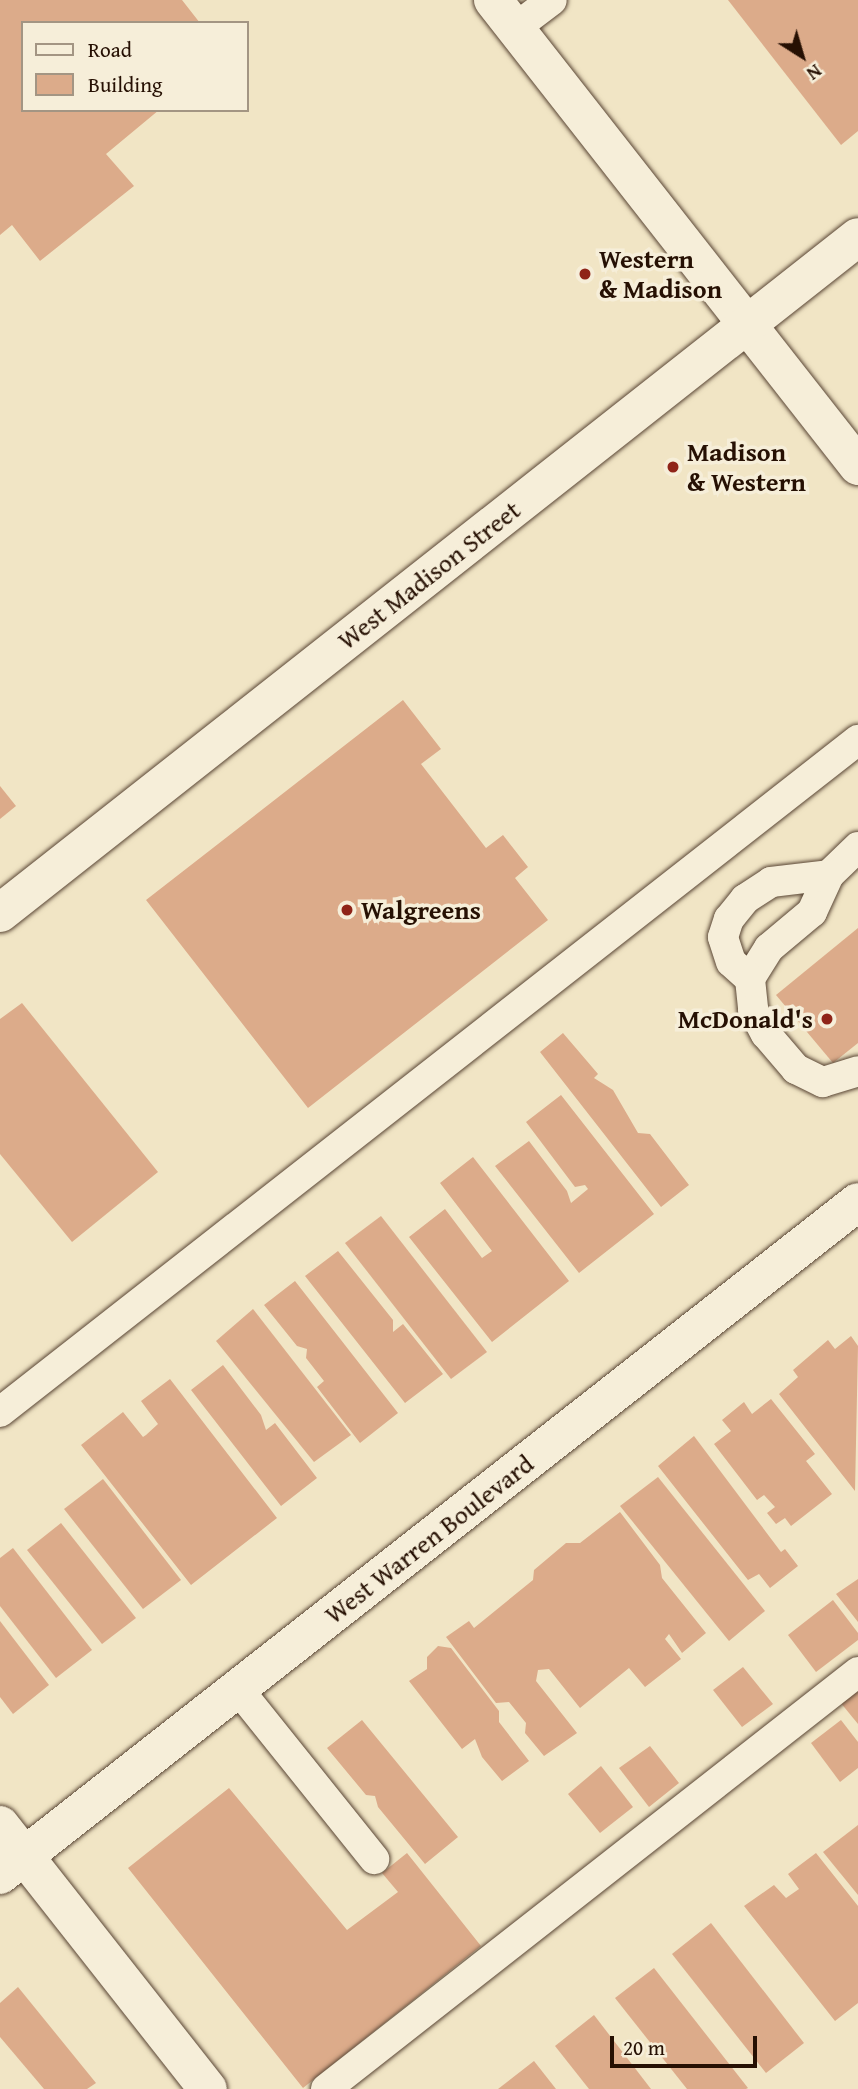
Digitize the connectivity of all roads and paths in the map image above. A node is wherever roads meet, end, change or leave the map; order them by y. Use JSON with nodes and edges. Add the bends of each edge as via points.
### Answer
{"nodes":[{"id":1,"x":552,"y":0,"type":"edge"},
{"id":2,"x":504,"y":14,"type":"edge"},
{"id":3,"x":858,"y":237,"type":"edge"},
{"id":4,"x":747,"y":324,"type":"junction"},
{"id":5,"x":858,"y":467,"type":"edge"},
{"id":6,"x":858,"y":740,"type":"edge"},
{"id":7,"x":858,"y":847,"type":"edge"},
{"id":8,"x":829,"y":875,"type":"junction"},
{"id":9,"x":0,"y":913,"type":"edge"},
{"id":10,"x":751,"y":979,"type":"junction"},
{"id":11,"x":858,"y":1071,"type":"edge"},
{"id":12,"x":858,"y":1202,"type":"edge"},
{"id":13,"x":0,"y":1412,"type":"edge"},
{"id":14,"x":858,"y":1672,"type":"edge"},
{"id":15,"x":237,"y":1689,"type":"junction"},
{"id":16,"x":0,"y":1825,"type":"edge"},
{"id":17,"x":374,"y":1859,"type":"dead end"},
{"id":18,"x":12,"y":1866,"type":"edge"},
{"id":19,"x":208,"y":2089,"type":"edge"},
{"id":20,"x":326,"y":2089,"type":"edge"}],
"edges":[{"from":1,"to":2,"type":"lane"},
{"from":2,"to":4,"type":"main road"},
{"from":3,"to":4,"type":"main road","name":"West Madison Street"},
{"from":4,"to":5,"type":"main road"},
{"from":4,"to":9,"type":"main road","name":"West Madison Street"},
{"from":6,"to":13,"type":"lane"},
{"from":7,"to":8,"type":"lane"},
{"from":8,"to":10,"type":"lane","via":[[812,912],[769,948]]},
{"from":8,"to":10,"type":"lane","via":[[771,883],[745,899],[729,919],[723,937],[731,962]]},
{"from":10,"to":11,"type":"lane","via":[[753,1010],[766,1034],[796,1069],[823,1082]]},
{"from":12,"to":15,"type":"main road","name":"West Warren Boulevard"},
{"from":14,"to":20,"type":"lane"},
{"from":15,"to":17,"type":"lane"},
{"from":15,"to":18,"type":"main road","name":"West Warren Boulevard"},
{"from":16,"to":18,"type":"main road"},
{"from":18,"to":19,"type":"main road"}]}
